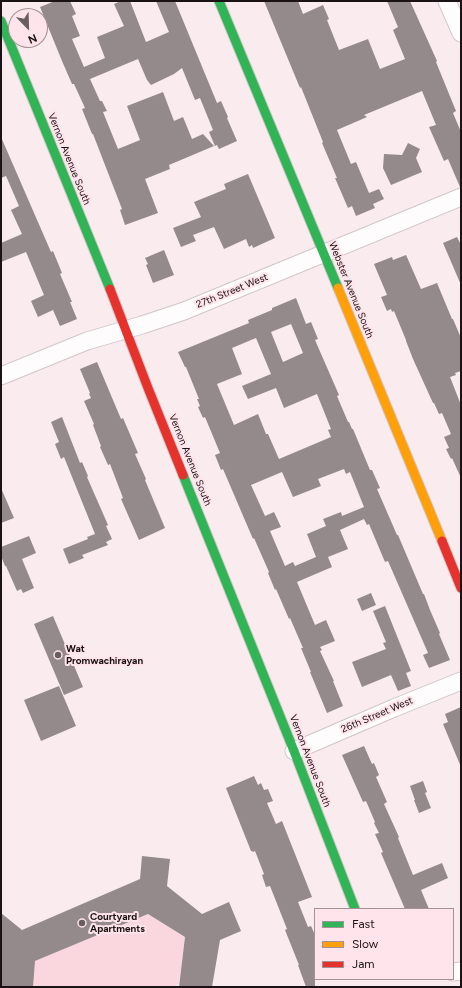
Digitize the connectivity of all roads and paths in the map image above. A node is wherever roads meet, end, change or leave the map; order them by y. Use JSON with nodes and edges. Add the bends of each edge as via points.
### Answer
{"nodes":[{"id":1,"x":219,"y":1,"type":"edge"},
{"id":2,"x":447,"y":1,"type":"edge"},
{"id":3,"x":1,"y":21,"type":"edge"},
{"id":4,"x":461,"y":33,"type":"edge"},
{"id":5,"x":461,"y":197,"type":"edge"},
{"id":6,"x":324,"y":254,"type":"junction"},
{"id":7,"x":126,"y":330,"type":"junction"},
{"id":8,"x":1,"y":376,"type":"edge"},
{"id":9,"x":461,"y":588,"type":"edge"},
{"id":10,"x":461,"y":681,"type":"edge"},
{"id":11,"x":294,"y":751,"type":"junction"},
{"id":12,"x":355,"y":908,"type":"edge"}],
"edges":[{"from":1,"to":6,"type":"street","name":"Webster Avenue South"},
{"from":2,"to":4,"type":"street"},
{"from":3,"to":7,"type":"street","name":"Vernon Avenue South"},
{"from":5,"to":6,"type":"street","name":"27th Street West"},
{"from":6,"to":7,"type":"street","name":"27th Street West","via":[[184,311]]},
{"from":6,"to":9,"type":"street","name":"Webster Avenue South"},
{"from":7,"to":8,"type":"street","name":"27th Street West","via":[[87,341]]},
{"from":7,"to":11,"type":"street","name":"Vernon Avenue South"},
{"from":10,"to":11,"type":"street","name":"26th Street West"},
{"from":11,"to":12,"type":"street","name":"Vernon Avenue South"}]}
